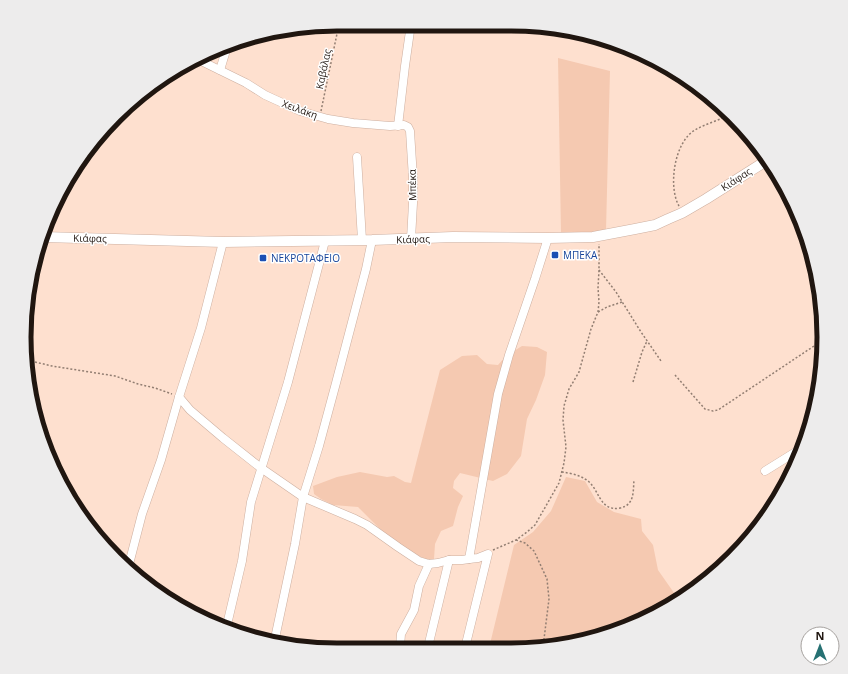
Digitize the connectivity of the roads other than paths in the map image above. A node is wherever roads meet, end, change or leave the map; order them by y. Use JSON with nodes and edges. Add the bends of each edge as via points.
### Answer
{"nodes":[{"id":1,"x":410,"y":31,"type":"edge"},
{"id":2,"x":225,"y":52,"type":"edge"},
{"id":3,"x":204,"y":62,"type":"edge"},
{"id":4,"x":220,"y":70,"type":"junction"},
{"id":5,"x":398,"y":126,"type":"junction"},
{"id":6,"x":410,"y":131,"type":"joint"},
{"id":7,"x":357,"y":157,"type":"dead end"},
{"id":8,"x":762,"y":163,"type":"edge"},
{"id":9,"x":48,"y":237,"type":"edge"},
{"id":10,"x":548,"y":238,"type":"junction"},
{"id":11,"x":411,"y":239,"type":"junction"},
{"id":12,"x":367,"y":240,"type":"junction"},
{"id":13,"x":325,"y":241,"type":"junction"},
{"id":14,"x":223,"y":242,"type":"junction"},
{"id":15,"x":179,"y":397,"type":"junction"},
{"id":16,"x":794,"y":453,"type":"edge"},
{"id":17,"x":261,"y":468,"type":"junction"},
{"id":18,"x":765,"y":471,"type":"dead end"},
{"id":19,"x":303,"y":498,"type":"junction"},
{"id":20,"x":469,"y":559,"type":"junction"},
{"id":21,"x":449,"y":560,"type":"junction"},
{"id":22,"x":130,"y":562,"type":"edge"},
{"id":23,"x":429,"y":564,"type":"junction"},
{"id":24,"x":227,"y":623,"type":"edge"},
{"id":25,"x":275,"y":637,"type":"edge"},
{"id":26,"x":400,"y":643,"type":"edge"},
{"id":27,"x":429,"y":643,"type":"edge"},
{"id":28,"x":466,"y":643,"type":"edge"}],
"edges":[{"from":1,"to":5,"type":"street"},
{"from":2,"to":4,"type":"street"},
{"from":3,"to":4,"type":"street","name":"Χειλάκη"},
{"from":4,"to":5,"type":"street","name":"Χειλάκη","via":[[246,82],[265,95],[328,119]]},
{"from":5,"to":6,"type":"street","name":"Χειλάκη","via":[[407,126]]},
{"from":6,"to":11,"type":"street","name":"Μπέκα","via":[[413,178]]},
{"from":7,"to":12,"type":"street"},
{"from":8,"to":10,"type":"street","name":"Κιάφας","via":[[682,213],[655,225],[599,236]]},
{"from":9,"to":14,"type":"street","name":"Κιάφας"},
{"from":10,"to":11,"type":"street","name":"Κιάφας"},
{"from":10,"to":20,"type":"street","via":[[498,394]]},
{"from":11,"to":12,"type":"street","name":"Κιάφας"},
{"from":12,"to":13,"type":"street","name":"Κιάφας"},
{"from":12,"to":19,"type":"street","via":[[366,269]]},
{"from":13,"to":14,"type":"street","name":"Κιάφας"},
{"from":13,"to":17,"type":"street","via":[[288,382]]},
{"from":14,"to":15,"type":"street","via":[[201,328]]},
{"from":15,"to":17,"type":"street","via":[[190,410]]},
{"from":15,"to":22,"type":"street"},
{"from":16,"to":18,"type":"street"},
{"from":17,"to":19,"type":"street"},
{"from":17,"to":24,"type":"street","via":[[251,502],[242,561]]},
{"from":19,"to":23,"type":"street","via":[[367,525],[420,561]]},
{"from":19,"to":25,"type":"street"},
{"from":20,"to":21,"type":"street"},
{"from":20,"to":28,"type":"street","via":[[488,554]]},
{"from":21,"to":23,"type":"street"},
{"from":21,"to":27,"type":"street"},
{"from":23,"to":26,"type":"street","via":[[414,610],[401,634]]}]}
